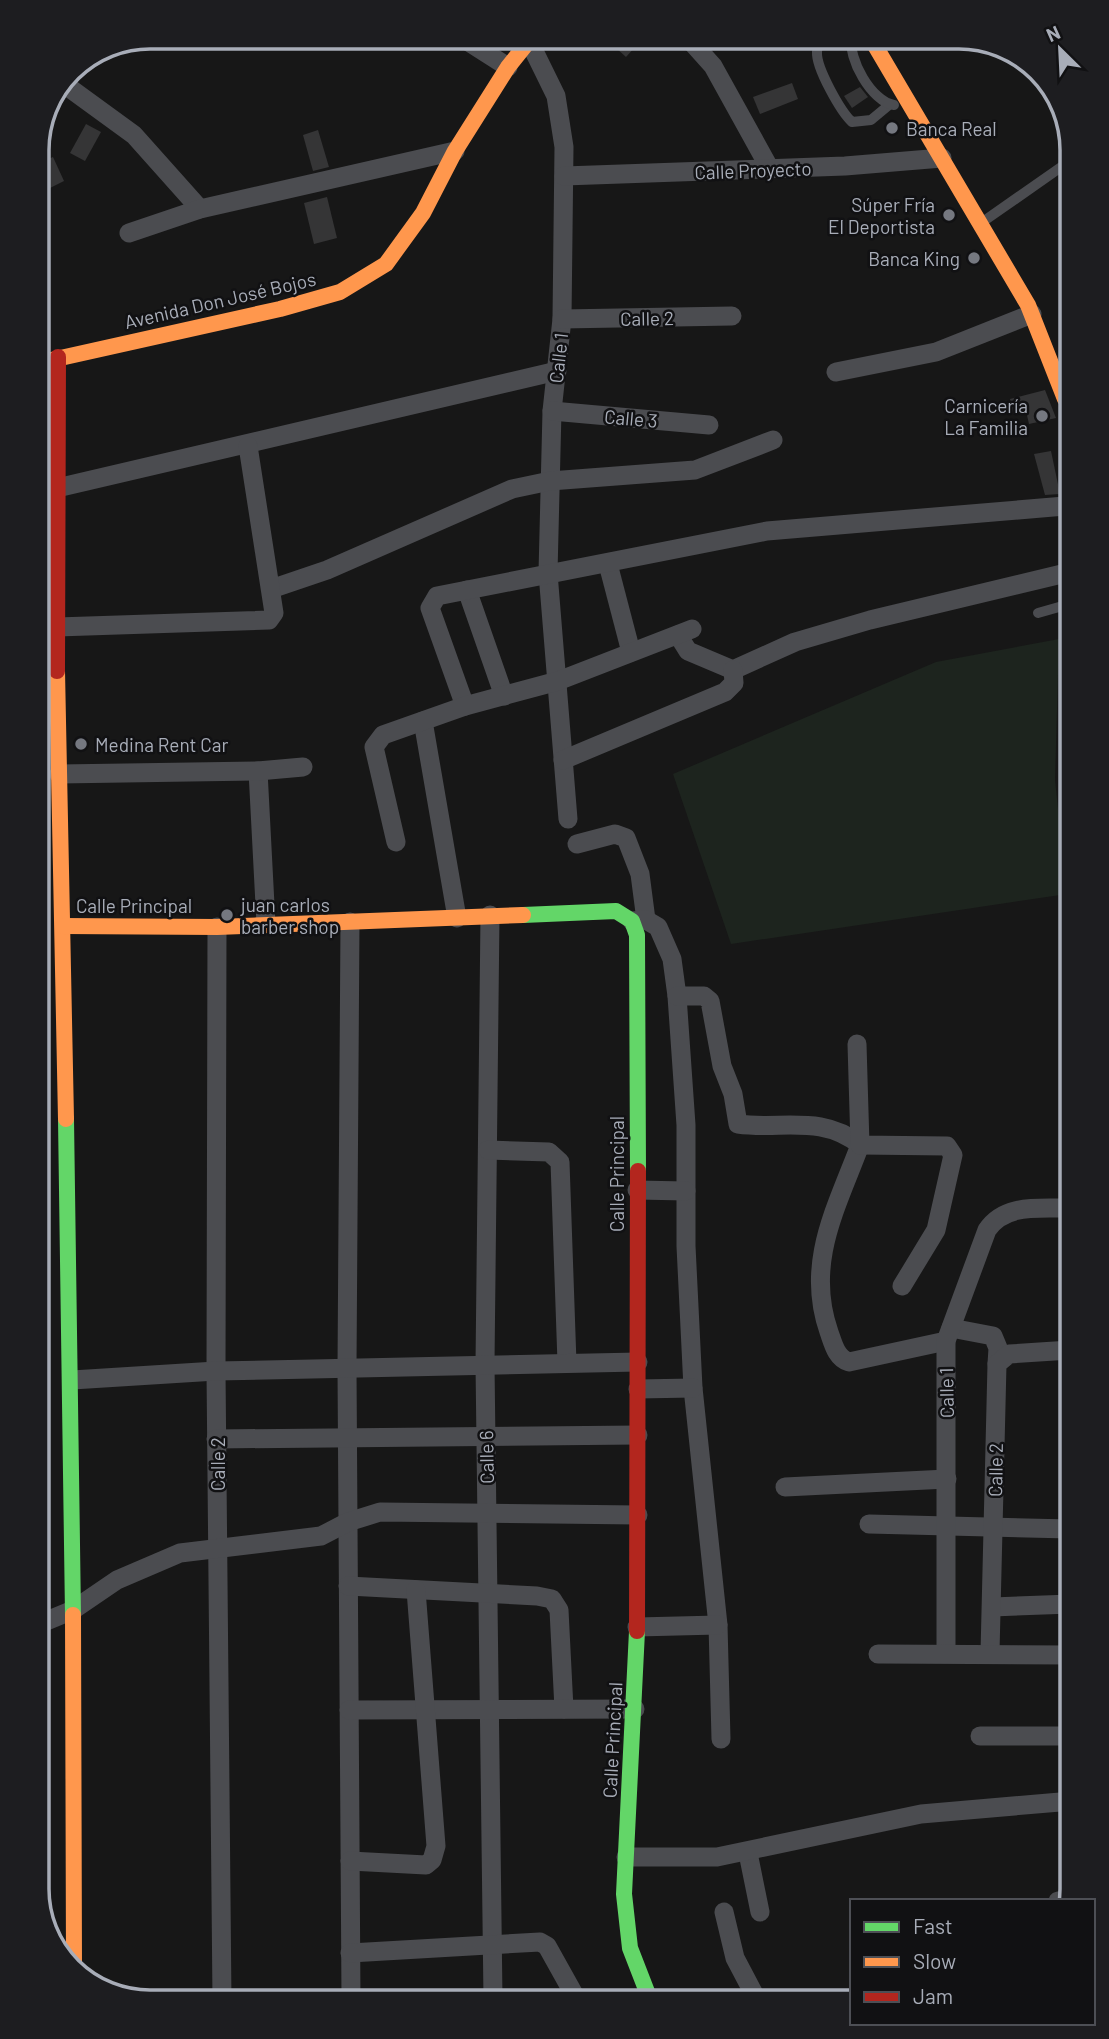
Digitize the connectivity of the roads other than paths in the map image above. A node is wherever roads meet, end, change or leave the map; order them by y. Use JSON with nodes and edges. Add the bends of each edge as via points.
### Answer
{"nodes":[{"id":1,"x":480,"y":49,"type":"edge"},
{"id":2,"x":522,"y":49,"type":"edge"},
{"id":3,"x":535,"y":49,"type":"edge"},
{"id":4,"x":698,"y":49,"type":"edge"},
{"id":5,"x":818,"y":49,"type":"edge"},
{"id":6,"x":852,"y":49,"type":"edge"},
{"id":7,"x":877,"y":49,"type":"edge"},
{"id":8,"x":508,"y":67,"type":"junction"},
{"id":9,"x":71,"y":89,"type":"edge"},
{"id":10,"x":889,"y":105,"type":"junction"},
{"id":11,"x":914,"y":108,"type":"junction"},
{"id":12,"x":455,"y":151,"type":"junction"},
{"id":13,"x":942,"y":158,"type":"junction"},
{"id":14,"x":1060,"y":168,"type":"edge"},
{"id":15,"x":770,"y":169,"type":"junction"},
{"id":16,"x":564,"y":176,"type":"junction"},
{"id":17,"x":200,"y":209,"type":"junction"},
{"id":18,"x":981,"y":223,"type":"junction"},
{"id":19,"x":129,"y":233,"type":"dead end"},
{"id":20,"x":1032,"y":314,"type":"junction"},
{"id":21,"x":732,"y":316,"type":"dead end"},
{"id":22,"x":562,"y":319,"type":"junction"},
{"id":23,"x":58,"y":358,"type":"junction"},
{"id":24,"x":49,"y":360,"type":"edge"},
{"id":25,"x":557,"y":371,"type":"junction"},
{"id":26,"x":836,"y":372,"type":"dead end"},
{"id":27,"x":1060,"y":386,"type":"edge"},
{"id":28,"x":552,"y":411,"type":"junction"},
{"id":29,"x":709,"y":425,"type":"dead end"},
{"id":30,"x":773,"y":440,"type":"dead end"},
{"id":31,"x":248,"y":446,"type":"junction"},
{"id":32,"x":550,"y":481,"type":"junction"},
{"id":33,"x":57,"y":488,"type":"junction"},
{"id":34,"x":1060,"y":506,"type":"edge"},
{"id":35,"x":608,"y":564,"type":"junction"},
{"id":36,"x":548,"y":573,"type":"junction"},
{"id":37,"x":1060,"y":574,"type":"edge"},
{"id":38,"x":271,"y":589,"type":"junction"},
{"id":39,"x":467,"y":590,"type":"junction"},
{"id":40,"x":1060,"y":607,"type":"edge"},
{"id":41,"x":1038,"y":613,"type":"dead end"},
{"id":42,"x":57,"y":628,"type":"junction"},
{"id":43,"x":631,"y":652,"type":"junction"},
{"id":44,"x":733,"y":670,"type":"junction"},
{"id":45,"x":558,"y":681,"type":"junction"},
{"id":46,"x":504,"y":696,"type":"junction"},
{"id":47,"x":465,"y":706,"type":"junction"},
{"id":48,"x":423,"y":721,"type":"junction"},
{"id":49,"x":563,"y":760,"type":"junction"},
{"id":50,"x":303,"y":767,"type":"dead end"},
{"id":51,"x":258,"y":771,"type":"junction"},
{"id":52,"x":59,"y":774,"type":"junction"},
{"id":53,"x":568,"y":819,"type":"dead end"},
{"id":54,"x":396,"y":842,"type":"dead end"},
{"id":55,"x":577,"y":844,"type":"dead end"},
{"id":56,"x":491,"y":915,"type":"junction"},
{"id":57,"x":457,"y":918,"type":"junction"},
{"id":58,"x":639,"y":920,"type":"junction"},
{"id":59,"x":350,"y":922,"type":"junction"},
{"id":60,"x":266,"y":924,"type":"junction"},
{"id":61,"x":63,"y":926,"type":"junction"},
{"id":62,"x":217,"y":926,"type":"junction"},
{"id":63,"x":677,"y":996,"type":"junction"},
{"id":64,"x":857,"y":1044,"type":"dead end"},
{"id":65,"x":860,"y":1145,"type":"junction"},
{"id":66,"x":488,"y":1150,"type":"junction"},
{"id":67,"x":637,"y":1190,"type":"junction"},
{"id":68,"x":686,"y":1191,"type":"junction"},
{"id":69,"x":1060,"y":1209,"type":"edge"},
{"id":70,"x":902,"y":1286,"type":"dead end"},
{"id":71,"x":948,"y":1335,"type":"junction"},
{"id":72,"x":1060,"y":1350,"type":"edge"},
{"id":73,"x":638,"y":1362,"type":"junction"},
{"id":74,"x":567,"y":1363,"type":"junction"},
{"id":75,"x":485,"y":1364,"type":"junction"},
{"id":76,"x":997,"y":1364,"type":"junction"},
{"id":77,"x":347,"y":1368,"type":"junction"},
{"id":78,"x":216,"y":1371,"type":"junction"},
{"id":79,"x":72,"y":1380,"type":"junction"},
{"id":80,"x":638,"y":1388,"type":"junction"},
{"id":81,"x":693,"y":1388,"type":"junction"},
{"id":82,"x":638,"y":1436,"type":"junction"},
{"id":83,"x":486,"y":1437,"type":"junction"},
{"id":84,"x":349,"y":1438,"type":"junction"},
{"id":85,"x":216,"y":1439,"type":"junction"},
{"id":86,"x":947,"y":1479,"type":"junction"},
{"id":87,"x":785,"y":1487,"type":"dead end"},
{"id":88,"x":487,"y":1512,"type":"junction"},
{"id":89,"x":638,"y":1515,"type":"junction"},
{"id":90,"x":348,"y":1522,"type":"junction"},
{"id":91,"x":869,"y":1524,"type":"dead end"},
{"id":92,"x":947,"y":1525,"type":"junction"},
{"id":93,"x":993,"y":1527,"type":"junction"},
{"id":94,"x":1060,"y":1529,"type":"edge"},
{"id":95,"x":217,"y":1549,"type":"junction"},
{"id":96,"x":348,"y":1586,"type":"junction"},
{"id":97,"x":416,"y":1590,"type":"junction"},
{"id":98,"x":488,"y":1594,"type":"junction"},
{"id":99,"x":1060,"y":1604,"type":"edge"},
{"id":100,"x":992,"y":1607,"type":"junction"},
{"id":101,"x":73,"y":1610,"type":"junction"},
{"id":102,"x":49,"y":1620,"type":"edge"},
{"id":103,"x":718,"y":1625,"type":"junction"},
{"id":104,"x":637,"y":1627,"type":"junction"},
{"id":105,"x":946,"y":1653,"type":"junction"},
{"id":106,"x":990,"y":1653,"type":"junction"},
{"id":107,"x":878,"y":1654,"type":"dead end"},
{"id":108,"x":1060,"y":1655,"type":"edge"},
{"id":109,"x":489,"y":1709,"type":"junction"},
{"id":110,"x":564,"y":1709,"type":"junction"},
{"id":111,"x":635,"y":1709,"type":"junction"},
{"id":112,"x":349,"y":1710,"type":"junction"},
{"id":113,"x":424,"y":1710,"type":"junction"},
{"id":114,"x":979,"y":1736,"type":"dead end"},
{"id":115,"x":1060,"y":1736,"type":"edge"},
{"id":116,"x":721,"y":1739,"type":"dead end"},
{"id":117,"x":1060,"y":1802,"type":"edge"},
{"id":118,"x":748,"y":1853,"type":"junction"},
{"id":119,"x":626,"y":1857,"type":"junction"},
{"id":120,"x":350,"y":1861,"type":"junction"},
{"id":121,"x":724,"y":1912,"type":"dead end"},
{"id":122,"x":760,"y":1912,"type":"dead end"},
{"id":123,"x":492,"y":1946,"type":"junction"},
{"id":124,"x":350,"y":1953,"type":"junction"},
{"id":125,"x":74,"y":1954,"type":"edge"},
{"id":126,"x":222,"y":1990,"type":"edge"},
{"id":127,"x":351,"y":1990,"type":"edge"},
{"id":128,"x":493,"y":1990,"type":"edge"},
{"id":129,"x":572,"y":1990,"type":"edge"},
{"id":130,"x":646,"y":1990,"type":"edge"},
{"id":131,"x":752,"y":1990,"type":"edge"}],
"edges":[{"from":1,"to":8,"type":"street"},
{"from":2,"to":8,"type":"street","name":"Avenida Don José Bojos"},
{"from":3,"to":16,"type":"street","name":"Calle 1","via":[[556,96]]},
{"from":4,"to":15,"type":"street","via":[[713,66]]},
{"from":5,"to":10,"type":"lane","via":[[843,114],[852,122],[871,120]]},
{"from":6,"to":10,"type":"lane","via":[[875,95]]},
{"from":7,"to":11,"type":"street"},
{"from":8,"to":12,"type":"street","name":"Avenida Don José Bojos"},
{"from":9,"to":17,"type":"street","via":[[134,135]]},
{"from":10,"to":11,"type":"lane"},
{"from":11,"to":13,"type":"street"},
{"from":12,"to":17,"type":"street"},
{"from":12,"to":23,"type":"street","name":"Avenida Don José Bojos","via":[[423,213],[386,264],[340,292]]},
{"from":13,"to":15,"type":"street","name":"Calle Proyecto"},
{"from":13,"to":18,"type":"street"},
{"from":14,"to":18,"type":"lane"},
{"from":15,"to":16,"type":"street","name":"Calle Proyecto"},
{"from":16,"to":22,"type":"street","name":"Calle 1"},
{"from":17,"to":19,"type":"street"},
{"from":18,"to":20,"type":"street"},
{"from":20,"to":26,"type":"street","via":[[936,352]]},
{"from":20,"to":27,"type":"street"},
{"from":21,"to":22,"type":"street","name":"Calle 2"},
{"from":22,"to":25,"type":"street","name":"Calle 1"},
{"from":23,"to":24,"type":"street","name":"Avenida Don José Bojos"},
{"from":23,"to":33,"type":"street"},
{"from":25,"to":28,"type":"street","name":"Calle 1"},
{"from":25,"to":31,"type":"street"},
{"from":28,"to":29,"type":"street","name":"Calle 3"},
{"from":28,"to":32,"type":"street","name":"Calle 1"},
{"from":30,"to":32,"type":"street","via":[[695,470]]},
{"from":31,"to":33,"type":"street"},
{"from":31,"to":38,"type":"street"},
{"from":32,"to":36,"type":"street","name":"Calle 1"},
{"from":32,"to":38,"type":"street","via":[[512,489],[327,570]]},
{"from":33,"to":42,"type":"street"},
{"from":34,"to":35,"type":"street","via":[[767,531]]},
{"from":35,"to":36,"type":"street"},
{"from":35,"to":43,"type":"street"},
{"from":36,"to":39,"type":"street"},
{"from":36,"to":45,"type":"street","name":"Calle 1"},
{"from":37,"to":44,"type":"street","via":[[870,620],[795,642]]},
{"from":38,"to":42,"type":"street","via":[[274,613],[269,620]]},
{"from":39,"to":46,"type":"street"},
{"from":39,"to":47,"type":"street","via":[[437,596],[430,608]]},
{"from":40,"to":41,"type":"lane"},
{"from":42,"to":52,"type":"street"},
{"from":43,"to":44,"type":"street","via":[[685,632],[688,651]]},
{"from":43,"to":45,"type":"street"},
{"from":44,"to":49,"type":"street","via":[[734,683],[725,692]]},
{"from":45,"to":46,"type":"street"},
{"from":45,"to":49,"type":"street","name":"Calle 1"},
{"from":46,"to":47,"type":"street"},
{"from":47,"to":48,"type":"street"},
{"from":48,"to":54,"type":"street","via":[[383,735],[374,747]]},
{"from":48,"to":57,"type":"street"},
{"from":49,"to":53,"type":"street","name":"Calle 1"},
{"from":50,"to":51,"type":"street"},
{"from":51,"to":52,"type":"street"},
{"from":51,"to":60,"type":"street"},
{"from":52,"to":61,"type":"street"},
{"from":55,"to":58,"type":"street","via":[[615,834],[626,838],[640,874]]},
{"from":56,"to":57,"type":"street","name":"Calle Principal"},
{"from":56,"to":58,"type":"street","name":"Calle Principal","via":[[617,911]]},
{"from":56,"to":66,"type":"street","name":"Calle 6"},
{"from":57,"to":59,"type":"street","name":"Calle Principal"},
{"from":58,"to":63,"type":"street","via":[[658,927],[666,943]]},
{"from":58,"to":67,"type":"street","name":"Calle Principal"},
{"from":59,"to":60,"type":"street","name":"Calle Principal"},
{"from":59,"to":77,"type":"street"},
{"from":60,"to":62,"type":"street","name":"Calle Principal"},
{"from":61,"to":62,"type":"street","name":"Calle Principal"},
{"from":61,"to":79,"type":"street"},
{"from":62,"to":78,"type":"street","name":"Calle 2"},
{"from":63,"to":65,"type":"street","via":[[710,1000],[738,1124],[828,1127]]},
{"from":63,"to":68,"type":"street"},
{"from":64,"to":65,"type":"street"},
{"from":65,"to":70,"type":"street","via":[[952,1149],[936,1230]]},
{"from":65,"to":71,"type":"street","via":[[821,1258],[819,1300],[835,1350],[849,1362]]},
{"from":66,"to":74,"type":"street","via":[[549,1152],[560,1162]]},
{"from":66,"to":75,"type":"street","name":"Calle 6"},
{"from":67,"to":68,"type":"street"},
{"from":67,"to":73,"type":"street","name":"Calle Principal"},
{"from":68,"to":81,"type":"street"},
{"from":69,"to":71,"type":"street","name":"Calle 1","via":[[1006,1212],[994,1219]]},
{"from":71,"to":76,"type":"street","via":[[993,1336]]},
{"from":71,"to":86,"type":"street","name":"Calle 1"},
{"from":72,"to":76,"type":"street","via":[[1009,1353]]},
{"from":73,"to":74,"type":"street"},
{"from":73,"to":80,"type":"street","name":"Calle Principal"},
{"from":74,"to":75,"type":"street"},
{"from":75,"to":77,"type":"street"},
{"from":75,"to":83,"type":"street","name":"Calle 6"},
{"from":76,"to":93,"type":"street","name":"Calle 2"},
{"from":77,"to":78,"type":"street"},
{"from":77,"to":84,"type":"street"},
{"from":78,"to":79,"type":"street"},
{"from":78,"to":85,"type":"street","name":"Calle 2"},
{"from":79,"to":101,"type":"street"},
{"from":80,"to":81,"type":"street"},
{"from":80,"to":82,"type":"street","name":"Calle Principal"},
{"from":81,"to":103,"type":"street"},
{"from":82,"to":83,"type":"street"},
{"from":82,"to":89,"type":"street","name":"Calle Principal"},
{"from":83,"to":84,"type":"street"},
{"from":83,"to":88,"type":"street","name":"Calle 6"},
{"from":84,"to":85,"type":"street"},
{"from":84,"to":90,"type":"street"},
{"from":85,"to":95,"type":"street","name":"Calle 2"},
{"from":86,"to":87,"type":"street"},
{"from":86,"to":92,"type":"street","name":"Calle 1"},
{"from":88,"to":89,"type":"street"},
{"from":88,"to":90,"type":"street","via":[[380,1513]]},
{"from":88,"to":98,"type":"street","name":"Calle 6"},
{"from":89,"to":104,"type":"street","name":"Calle Principal"},
{"from":90,"to":95,"type":"street","via":[[321,1536]]},
{"from":90,"to":96,"type":"street"},
{"from":91,"to":92,"type":"street"},
{"from":92,"to":93,"type":"street"},
{"from":92,"to":105,"type":"street","name":"Calle 1"},
{"from":93,"to":94,"type":"street"},
{"from":93,"to":100,"type":"street","name":"Calle 2"},
{"from":95,"to":101,"type":"street","via":[[180,1553],[149,1564]]},
{"from":95,"to":126,"type":"street","name":"Calle 2"},
{"from":96,"to":97,"type":"street"},
{"from":96,"to":112,"type":"street"},
{"from":97,"to":98,"type":"street"},
{"from":97,"to":113,"type":"street"},
{"from":98,"to":109,"type":"street","name":"Calle 6"},
{"from":98,"to":110,"type":"street","via":[[537,1596],[556,1604]]},
{"from":99,"to":100,"type":"street"},
{"from":100,"to":106,"type":"street","name":"Calle 2"},
{"from":101,"to":102,"type":"street"},
{"from":101,"to":125,"type":"street"},
{"from":103,"to":104,"type":"street"},
{"from":103,"to":116,"type":"street"},
{"from":104,"to":111,"type":"street","name":"Calle Principal"},
{"from":105,"to":106,"type":"street"},
{"from":105,"to":107,"type":"street"},
{"from":106,"to":108,"type":"street"},
{"from":109,"to":110,"type":"street"},
{"from":109,"to":113,"type":"street"},
{"from":109,"to":123,"type":"street","name":"Calle 6"},
{"from":110,"to":111,"type":"street"},
{"from":111,"to":119,"type":"street","name":"Calle Principal"},
{"from":112,"to":113,"type":"street"},
{"from":112,"to":120,"type":"street"},
{"from":113,"to":120,"type":"street","via":[[436,1846],[432,1860],[426,1865]]},
{"from":114,"to":115,"type":"street"},
{"from":117,"to":118,"type":"street","via":[[921,1814]]},
{"from":118,"to":119,"type":"street"},
{"from":118,"to":122,"type":"street"},
{"from":119,"to":130,"type":"street","name":"Calle Principal","via":[[628,1940]]},
{"from":120,"to":124,"type":"street"},
{"from":121,"to":131,"type":"street","via":[[735,1958]]},
{"from":123,"to":124,"type":"street"},
{"from":123,"to":128,"type":"street","name":"Calle 6"},
{"from":123,"to":129,"type":"street","via":[[540,1942],[547,1946]]},
{"from":124,"to":127,"type":"street"}]}
